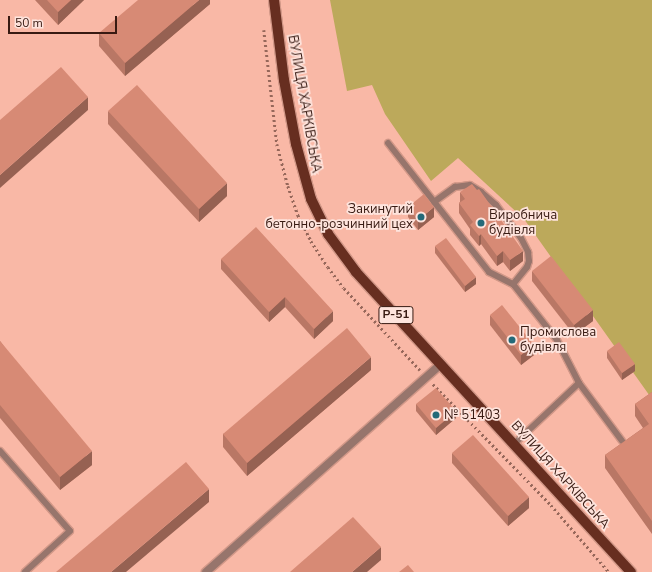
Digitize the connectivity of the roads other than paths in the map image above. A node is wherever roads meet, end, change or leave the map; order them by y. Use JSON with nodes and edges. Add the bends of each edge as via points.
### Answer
{"nodes":[{"id":1,"x":274,"y":0,"type":"edge"},
{"id":2,"x":388,"y":143,"type":"dead end"},
{"id":3,"x":434,"y":202,"type":"junction"},
{"id":4,"x":513,"y":284,"type":"junction"},
{"id":5,"x":441,"y":364,"type":"junction"},
{"id":6,"x":580,"y":383,"type":"junction"},
{"id":7,"x":622,"y":441,"type":"edge"},
{"id":8,"x":514,"y":444,"type":"junction"},
{"id":9,"x":0,"y":451,"type":"edge"},
{"id":10,"x":26,"y":572,"type":"edge"},
{"id":11,"x":206,"y":572,"type":"edge"},
{"id":12,"x":631,"y":572,"type":"edge"}],
"edges":[{"from":1,"to":5,"type":"main road","name":"ВУЛИЦЯ ХАРКІВСЬКА","number":"Р-51","via":[[284,80],[296,144],[318,216],[340,253]]},
{"from":2,"to":3,"type":"lane"},
{"from":3,"to":4,"type":"lane","via":[[489,272]]},
{"from":3,"to":4,"type":"lane","via":[[455,187],[470,185],[496,205],[521,238],[528,252],[527,267]]},
{"from":4,"to":6,"type":"lane","via":[[557,340]]},
{"from":5,"to":8,"type":"main road","name":"ВУЛИЦЯ ХАРКІВСЬКА","number":"Р-51"},
{"from":5,"to":11,"type":"street"},
{"from":6,"to":7,"type":"lane"},
{"from":6,"to":8,"type":"lane"},
{"from":8,"to":12,"type":"main road","name":"ВУЛИЦЯ ХАРКІВСЬКА","number":"Р-51"},
{"from":9,"to":10,"type":"lane","via":[[70,531]]}]}
